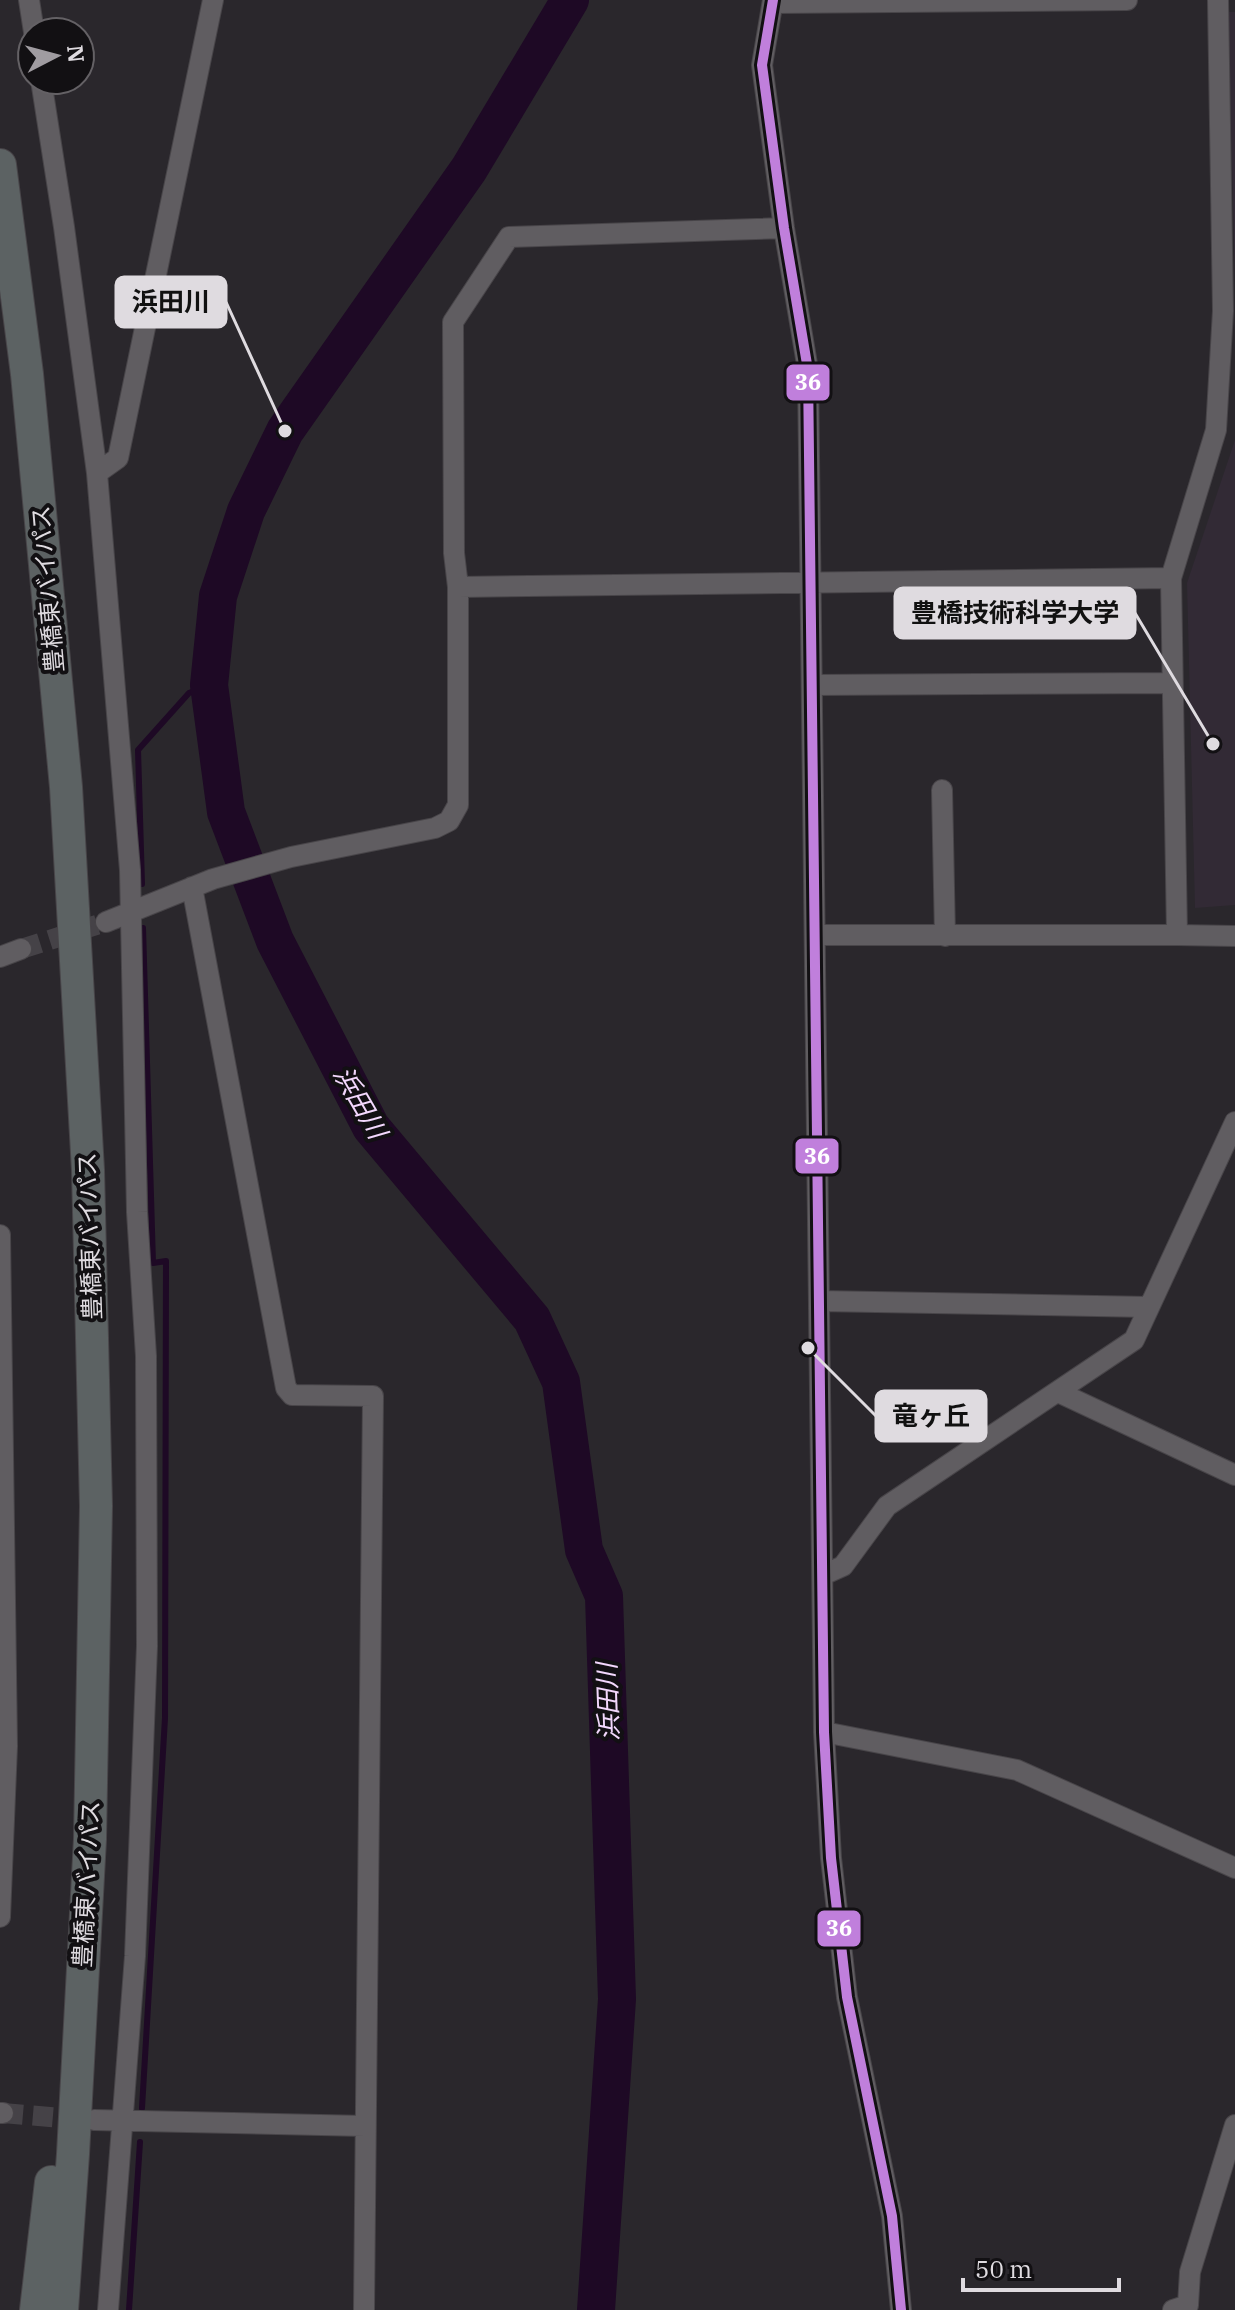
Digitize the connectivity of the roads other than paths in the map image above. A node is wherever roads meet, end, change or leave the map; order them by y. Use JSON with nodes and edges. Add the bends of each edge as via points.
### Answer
{"nodes":[{"id":1,"x":213,"y":0,"type":"edge"},
{"id":2,"x":1127,"y":0,"type":"edge"},
{"id":3,"x":1218,"y":0,"type":"edge"},
{"id":4,"x":773,"y":2,"type":"edge"},
{"id":5,"x":44,"y":96,"type":"edge"},
{"id":6,"x":0,"y":165,"type":"edge"},
{"id":7,"x":784,"y":228,"type":"junction"},
{"id":8,"x":97,"y":473,"type":"junction"},
{"id":9,"x":1171,"y":578,"type":"junction"},
{"id":10,"x":810,"y":583,"type":"junction"},
{"id":11,"x":458,"y":587,"type":"junction"},
{"id":12,"x":1172,"y":683,"type":"junction"},
{"id":13,"x":812,"y":685,"type":"junction"},
{"id":14,"x":942,"y":790,"type":"dead end"},
{"id":15,"x":192,"y":887,"type":"junction"},
{"id":16,"x":131,"y":913,"type":"junction"},
{"id":17,"x":106,"y":922,"type":"tunnel mouth"},
{"id":18,"x":815,"y":935,"type":"junction"},
{"id":19,"x":1177,"y":935,"type":"junction"},
{"id":20,"x":945,"y":936,"type":"junction"},
{"id":21,"x":1235,"y":936,"type":"edge"},
{"id":22,"x":21,"y":949,"type":"tunnel mouth"},
{"id":23,"x":0,"y":957,"type":"edge"},
{"id":24,"x":1235,"y":1122,"type":"edge"},
{"id":25,"x":0,"y":1235,"type":"edge"},
{"id":26,"x":819,"y":1301,"type":"junction"},
{"id":27,"x":1149,"y":1307,"type":"junction"},
{"id":28,"x":1058,"y":1392,"type":"junction"},
{"id":29,"x":1235,"y":1475,"type":"edge"},
{"id":30,"x":2,"y":1555,"type":"edge"},
{"id":31,"x":823,"y":1575,"type":"junction"},
{"id":32,"x":824,"y":1732,"type":"junction"},
{"id":33,"x":1235,"y":1868,"type":"edge"},
{"id":34,"x":0,"y":1917,"type":"edge"},
{"id":35,"x":84,"y":2113,"type":"junction"},
{"id":36,"x":122,"y":2122,"type":"junction"},
{"id":37,"x":1235,"y":2125,"type":"edge"},
{"id":38,"x":365,"y":2126,"type":"junction"},
{"id":39,"x":73,"y":2154,"type":"junction"},
{"id":40,"x":1183,"y":2308,"type":"edge"},
{"id":41,"x":36,"y":2310,"type":"edge"},
{"id":42,"x":62,"y":2310,"type":"edge"},
{"id":43,"x":70,"y":2310,"type":"edge"},
{"id":44,"x":108,"y":2310,"type":"edge"},
{"id":45,"x":364,"y":2310,"type":"edge"},
{"id":46,"x":901,"y":2310,"type":"edge"}],
"edges":[{"from":1,"to":8,"type":"street","via":[[118,458]]},
{"from":2,"to":4,"type":"street"},
{"from":3,"to":9,"type":"street","via":[[1223,311],[1216,430]]},
{"from":4,"to":7,"type":"street","via":[[762,65]]},
{"from":5,"to":8,"type":"street"},
{"from":6,"to":35,"type":"highway","name":"豊橋東バイパス","via":[[27,374],[64,771],[88,1170],[96,1506]]},
{"from":7,"to":10,"type":"street","via":[[808,370]]},
{"from":7,"to":11,"type":"street","via":[[509,237],[453,322]]},
{"from":8,"to":16,"type":"street"},
{"from":9,"to":10,"type":"street"},
{"from":9,"to":12,"type":"street"},
{"from":10,"to":11,"type":"street"},
{"from":10,"to":13,"type":"street"},
{"from":11,"to":15,"type":"street","via":[[458,805],[449,821],[291,857]]},
{"from":12,"to":13,"type":"street"},
{"from":12,"to":19,"type":"street"},
{"from":13,"to":18,"type":"street"},
{"from":14,"to":20,"type":"street"},
{"from":15,"to":16,"type":"street"},
{"from":15,"to":38,"type":"street","via":[[286,1388],[292,1395],[373,1396]]},
{"from":16,"to":17,"type":"street"},
{"from":16,"to":36,"type":"street","via":[[137,1212],[146,1356],[147,1646],[135,1956]]},
{"from":18,"to":20,"type":"street"},
{"from":18,"to":26,"type":"street"},
{"from":19,"to":20,"type":"street"},
{"from":19,"to":21,"type":"street"},
{"from":22,"to":23,"type":"street"},
{"from":24,"to":27,"type":"street"},
{"from":25,"to":30,"type":"street"},
{"from":26,"to":27,"type":"street"},
{"from":26,"to":31,"type":"street"},
{"from":27,"to":28,"type":"street","via":[[1134,1340]]},
{"from":28,"to":29,"type":"street"},
{"from":28,"to":31,"type":"street","via":[[887,1506],[843,1566]]},
{"from":30,"to":34,"type":"street","via":[[7,1746]]},
{"from":31,"to":32,"type":"street"},
{"from":32,"to":33,"type":"street","via":[[1017,1770]]},
{"from":32,"to":46,"type":"street","via":[[847,1997],[892,2216]]},
{"from":35,"to":36,"type":"street"},
{"from":35,"to":39,"type":"highway","name":"豊橋東バイパス"},
{"from":35,"to":41,"type":"highway","via":[[50,2185]]},
{"from":36,"to":38,"type":"street"},
{"from":36,"to":44,"type":"street"},
{"from":37,"to":40,"type":"street"},
{"from":38,"to":45,"type":"street"},
{"from":39,"to":42,"type":"highway","name":"豊橋東バイパス"},
{"from":39,"to":43,"type":"highway"}]}
